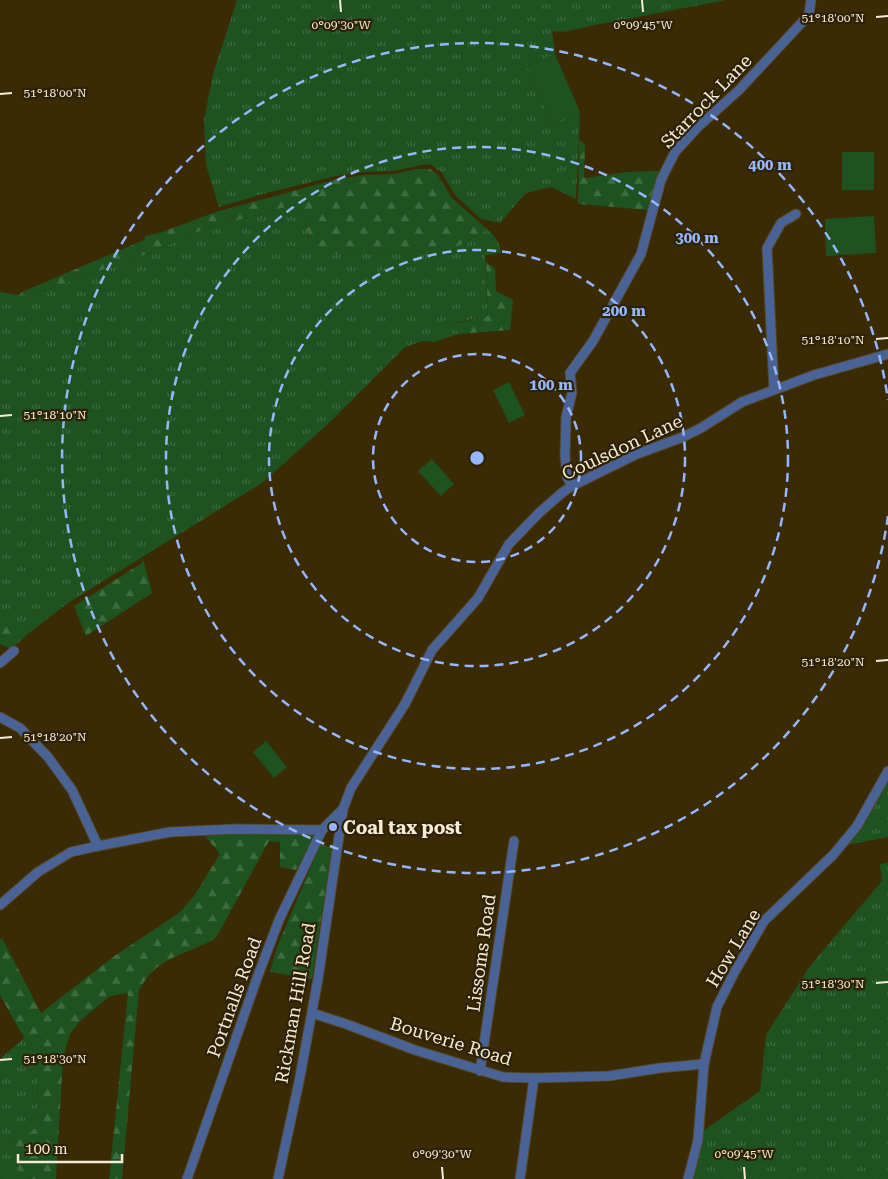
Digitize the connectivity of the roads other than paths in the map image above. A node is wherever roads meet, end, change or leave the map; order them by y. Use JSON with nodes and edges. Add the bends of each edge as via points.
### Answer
{"nodes":[{"id":1,"x":811,"y":0,"type":"edge"},
{"id":2,"x":796,"y":214,"type":"dead end"},
{"id":3,"x":888,"y":354,"type":"edge"},
{"id":4,"x":774,"y":390,"type":"junction"},
{"id":5,"x":572,"y":486,"type":"junction"},
{"id":6,"x":14,"y":651,"type":"dead end"},
{"id":7,"x":0,"y":663,"type":"edge"},
{"id":8,"x":0,"y":717,"type":"edge"},
{"id":9,"x":888,"y":772,"type":"edge"},
{"id":10,"x":343,"y":809,"type":"junction"},
{"id":11,"x":322,"y":830,"type":"junction"},
{"id":12,"x":339,"y":831,"type":"joint"},
{"id":13,"x":514,"y":841,"type":"dead end"},
{"id":14,"x":98,"y":846,"type":"junction"},
{"id":15,"x":0,"y":905,"type":"edge"},
{"id":16,"x":312,"y":1013,"type":"junction"},
{"id":17,"x":704,"y":1064,"type":"junction"},
{"id":18,"x":480,"y":1071,"type":"junction"},
{"id":19,"x":534,"y":1078,"type":"junction"},
{"id":20,"x":187,"y":1179,"type":"edge"},
{"id":21,"x":278,"y":1179,"type":"edge"},
{"id":22,"x":520,"y":1179,"type":"edge"},
{"id":23,"x":688,"y":1179,"type":"edge"}],
"edges":[{"from":1,"to":5,"type":"street","name":"Starrock Lane","via":[[806,18],[675,152],[661,180],[641,254],[593,341],[570,373],[572,394],[566,417],[565,456]]},
{"from":2,"to":4,"type":"street","via":[[781,223],[767,248]]},
{"from":3,"to":4,"type":"street","name":"Coulsdon Lane"},
{"from":4,"to":5,"type":"street","name":"Coulsdon Lane","via":[[735,406],[683,437],[637,454]]},
{"from":5,"to":10,"type":"street","name":"Coulsdon Lane","via":[[516,535],[478,598],[432,650],[405,704],[355,780]]},
{"from":6,"to":7,"type":"street"},
{"from":8,"to":14,"type":"street","via":[[20,728],[48,757],[72,790]]},
{"from":9,"to":17,"type":"street","name":"How Lane","via":[[857,826],[833,855],[764,921],[717,1007]]},
{"from":10,"to":11,"type":"street","name":"Coulsdon Lane"},
{"from":10,"to":12,"type":"street","name":"Coulsdon Lane"},
{"from":11,"to":14,"type":"street","via":[[170,832]]},
{"from":11,"to":20,"type":"street","name":"Portnalls Road","via":[[279,920]]},
{"from":12,"to":16,"type":"street","name":"Rickman Hill Road"},
{"from":13,"to":18,"type":"street","name":"Lissoms Road"},
{"from":14,"to":15,"type":"street","via":[[71,852],[38,872]]},
{"from":16,"to":18,"type":"street","name":"Bouverie Road"},
{"from":16,"to":21,"type":"street","name":"Rickman Hill Road"},
{"from":17,"to":19,"type":"street","name":"Bouverie Road","via":[[608,1076]]},
{"from":17,"to":23,"type":"street","name":"How Lane","via":[[698,1140]]},
{"from":18,"to":19,"type":"street","name":"Bouverie Road","via":[[503,1077]]},
{"from":19,"to":22,"type":"street"}]}
